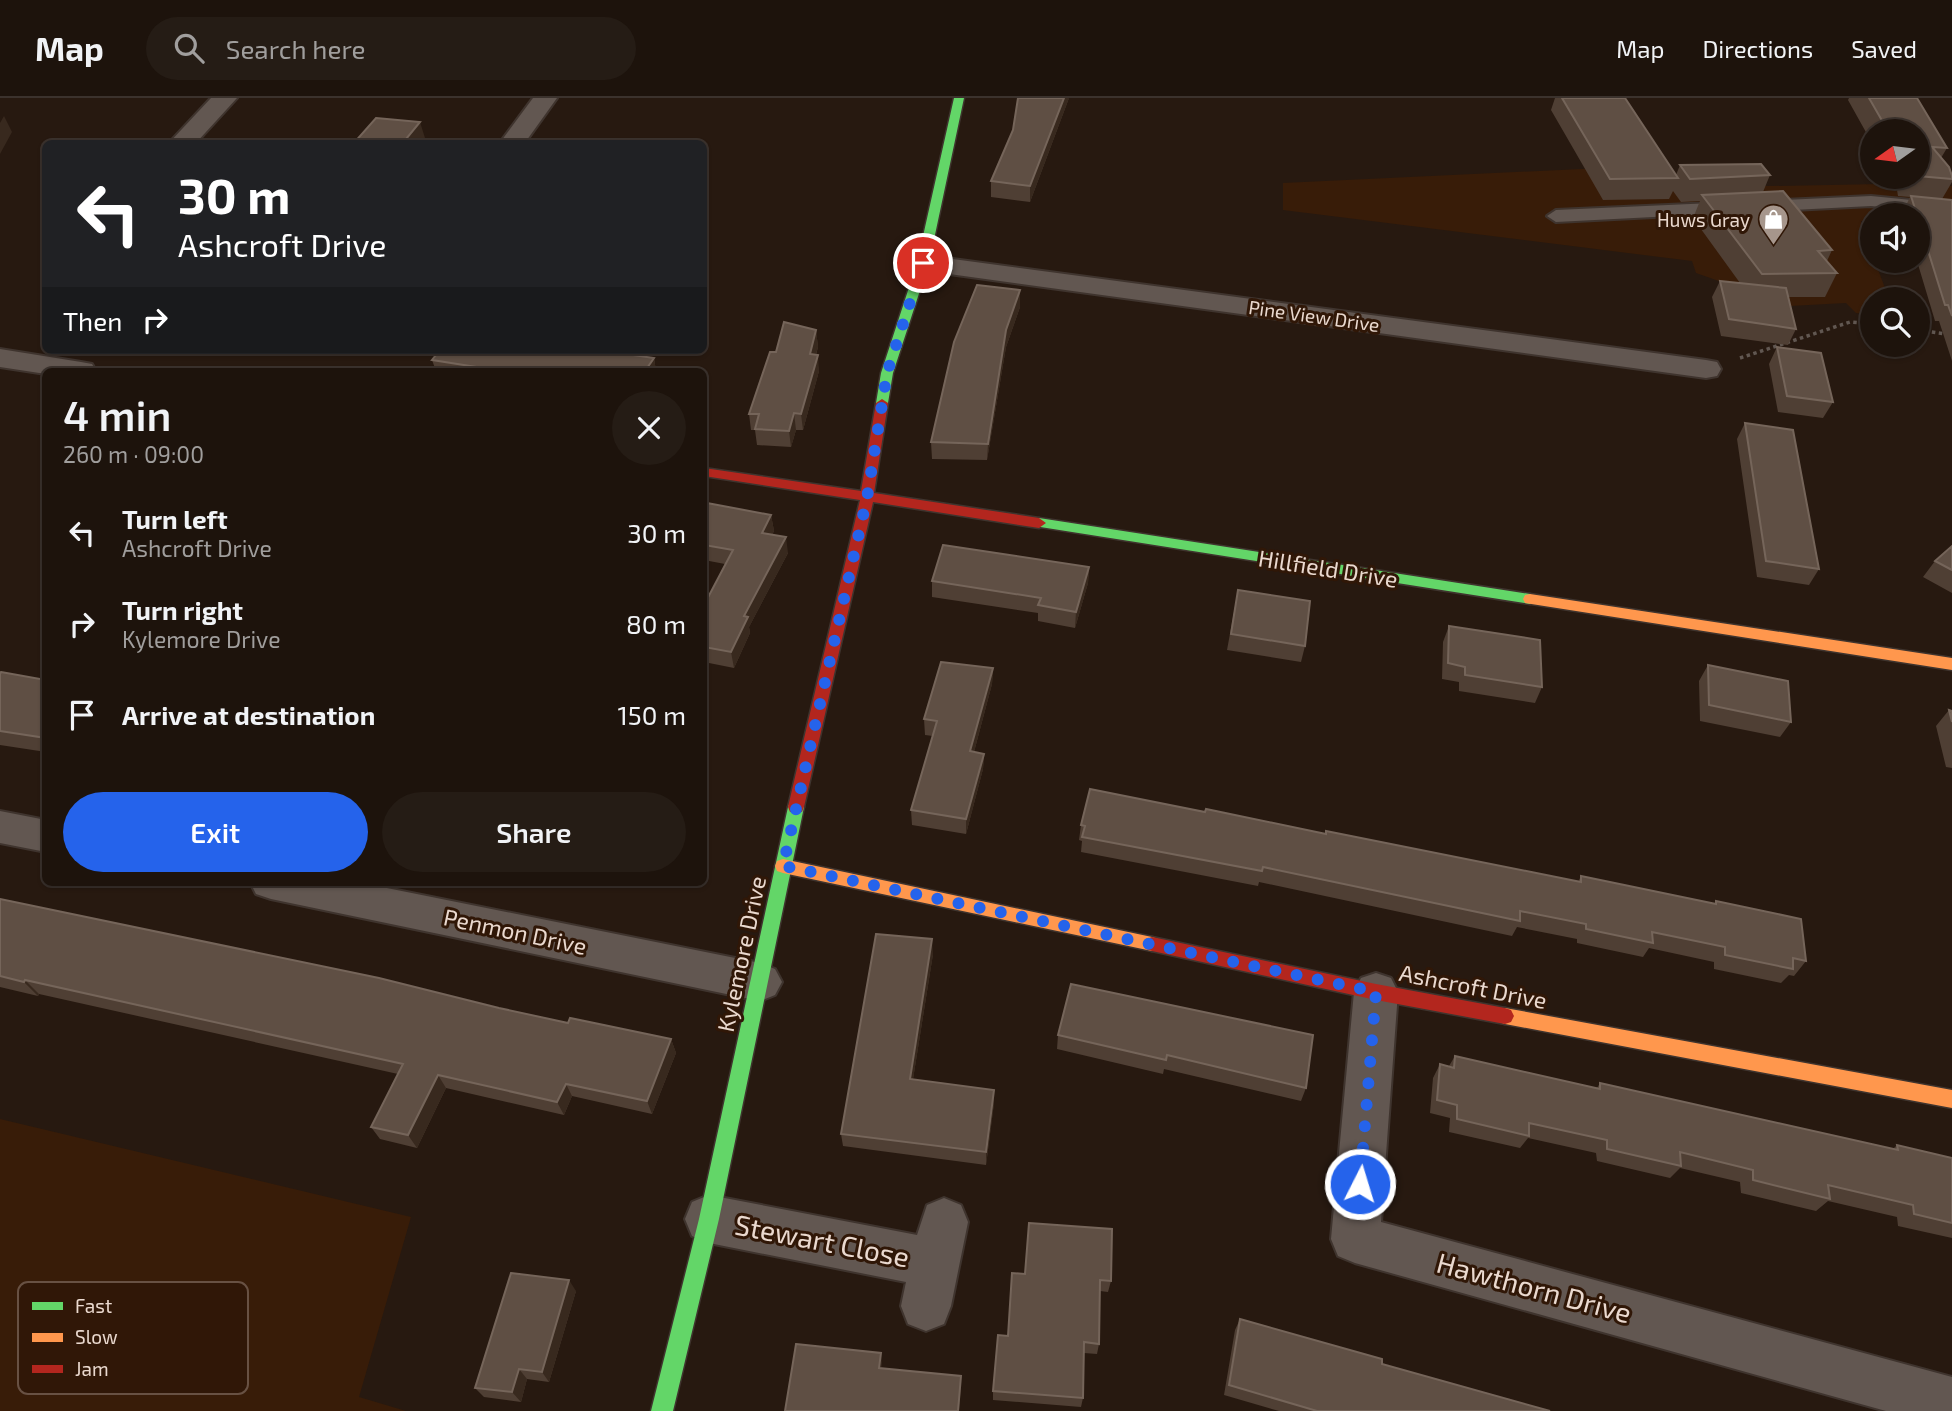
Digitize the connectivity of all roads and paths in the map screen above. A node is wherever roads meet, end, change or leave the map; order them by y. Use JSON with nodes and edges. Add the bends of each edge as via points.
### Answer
{"nodes":[{"id":1,"x":225,"y":98,"type":"edge"},
{"id":2,"x":545,"y":98,"type":"edge"},
{"id":3,"x":959,"y":98,"type":"edge"},
{"id":4,"x":184,"y":140,"type":"edge"},
{"id":5,"x":514,"y":140,"type":"edge"},
{"id":6,"x":1952,"y":209,"type":"edge"},
{"id":7,"x":1556,"y":216,"type":"dead end"},
{"id":8,"x":923,"y":263,"type":"junction"},
{"id":9,"x":1860,"y":323,"type":"edge"},
{"id":10,"x":1930,"y":332,"type":"edge"},
{"id":11,"x":1952,"y":335,"type":"edge"},
{"id":12,"x":0,"y":358,"type":"edge"},
{"id":13,"x":62,"y":368,"type":"edge"},
{"id":14,"x":1706,"y":369,"type":"joint"},
{"id":15,"x":707,"y":472,"type":"edge"},
{"id":16,"x":867,"y":498,"type":"junction"},
{"id":17,"x":1952,"y":664,"type":"edge"},
{"id":18,"x":0,"y":827,"type":"edge"},
{"id":19,"x":42,"y":835,"type":"edge"},
{"id":20,"x":783,"y":866,"type":"junction"},
{"id":21,"x":291,"y":886,"type":"edge"},
{"id":22,"x":760,"y":982,"type":"junction"},
{"id":23,"x":1376,"y":992,"type":"junction"},
{"id":24,"x":1952,"y":1099,"type":"edge"},
{"id":25,"x":709,"y":1219,"type":"junction"},
{"id":26,"x":935,"y":1264,"type":"dead end"},
{"id":27,"x":1952,"y":1403,"type":"edge"},
{"id":28,"x":662,"y":1411,"type":"edge"}],
"edges":[{"from":1,"to":4,"type":"street"},
{"from":2,"to":5,"type":"street"},
{"from":3,"to":8,"type":"street","name":"Kylemore Drive"},
{"from":6,"to":7,"type":"lane","via":[[1871,201]]},
{"from":8,"to":14,"type":"street","name":"Pine View Drive"},
{"from":8,"to":16,"type":"street","name":"Kylemore Drive","via":[[887,373]]},
{"from":9,"to":14,"type":"path","via":[[1850,322]]},
{"from":10,"to":11,"type":"path"},
{"from":12,"to":13,"type":"street"},
{"from":15,"to":16,"type":"street","name":"Hillfield Drive"},
{"from":16,"to":17,"type":"street","name":"Hillfield Drive"},
{"from":16,"to":20,"type":"street","name":"Kylemore Drive"},
{"from":18,"to":19,"type":"street"},
{"from":20,"to":22,"type":"street","name":"Kylemore Drive"},
{"from":20,"to":23,"type":"street","name":"Ashcroft Drive"},
{"from":21,"to":22,"type":"street","name":"Penmon Drive"},
{"from":22,"to":25,"type":"street","name":"Kylemore Drive"},
{"from":23,"to":24,"type":"street","name":"Ashcroft Drive"},
{"from":23,"to":27,"type":"street","name":"Hawthorn Drive","via":[[1355,1239]]},
{"from":25,"to":26,"type":"street","name":"Stewart Close"},
{"from":25,"to":28,"type":"street","name":"Kylemore Drive"}]}
